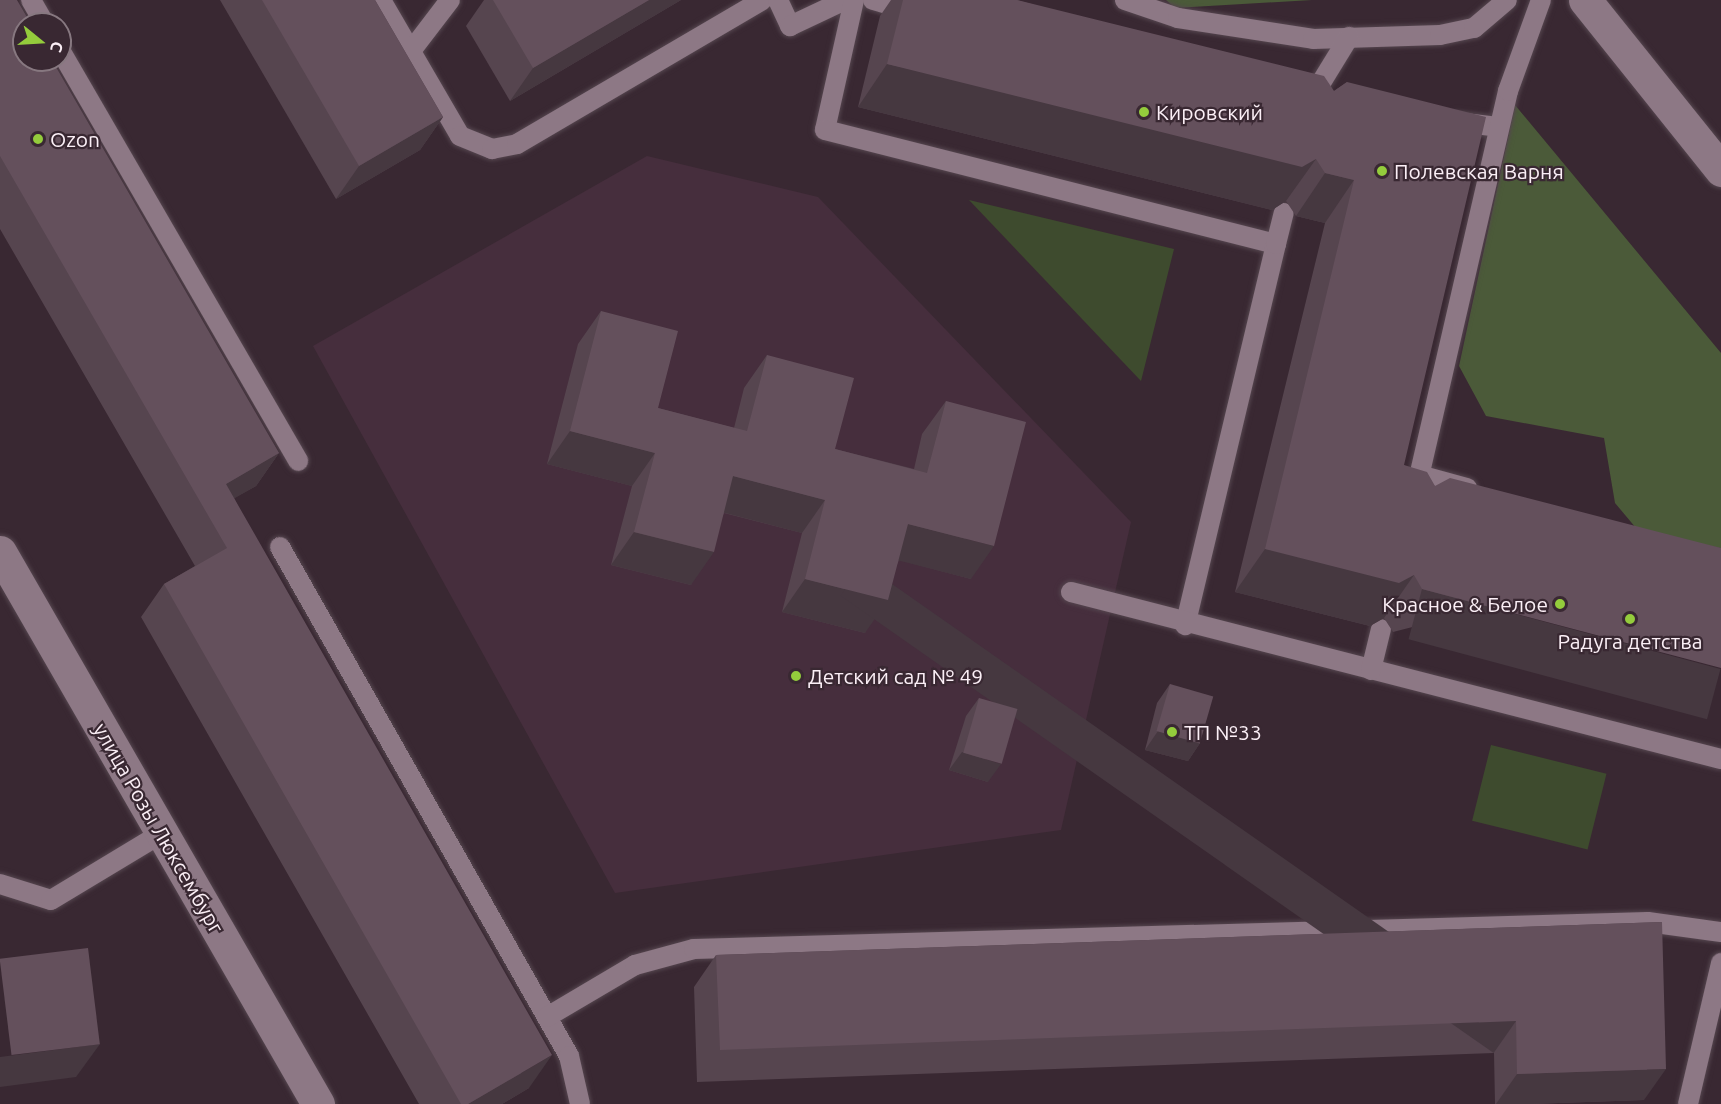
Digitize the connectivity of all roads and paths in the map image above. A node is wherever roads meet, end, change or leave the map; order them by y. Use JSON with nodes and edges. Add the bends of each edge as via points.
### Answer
{"nodes":[{"id":1,"x":381,"y":0,"type":"edge"},
{"id":2,"x":450,"y":0,"type":"edge"},
{"id":3,"x":762,"y":0,"type":"edge"},
{"id":4,"x":778,"y":0,"type":"edge"},
{"id":5,"x":845,"y":0,"type":"edge"},
{"id":6,"x":854,"y":0,"type":"edge"},
{"id":7,"x":873,"y":0,"type":"edge"},
{"id":8,"x":1125,"y":0,"type":"edge"},
{"id":9,"x":1507,"y":0,"type":"edge"},
{"id":10,"x":1541,"y":0,"type":"edge"},
{"id":11,"x":1586,"y":0,"type":"edge"},
{"id":12,"x":930,"y":15,"type":"edge"},
{"id":13,"x":1349,"y":37,"type":"junction"},
{"id":14,"x":411,"y":51,"type":"junction"},
{"id":15,"x":72,"y":71,"type":"edge"},
{"id":16,"x":1284,"y":99,"type":"edge"},
{"id":17,"x":1330,"y":107,"type":"edge"},
{"id":18,"x":1306,"y":113,"type":"junction"},
{"id":19,"x":1431,"y":119,"type":"edge"},
{"id":20,"x":1499,"y":127,"type":"junction"},
{"id":21,"x":1721,"y":170,"type":"edge"},
{"id":22,"x":1284,"y":213,"type":"dead end"},
{"id":23,"x":1276,"y":244,"type":"junction"},
{"id":24,"x":298,"y":461,"type":"dead end"},
{"id":25,"x":1419,"y":475,"type":"junction"},
{"id":26,"x":1486,"y":494,"type":"edge"},
{"id":27,"x":1409,"y":517,"type":"edge"},
{"id":28,"x":280,"y":547,"type":"dead end"},
{"id":29,"x":0,"y":552,"type":"edge"},
{"id":30,"x":1071,"y":592,"type":"dead end"},
{"id":31,"x":1185,"y":624,"type":"junction"},
{"id":32,"x":1381,"y":629,"type":"dead end"},
{"id":33,"x":1371,"y":670,"type":"junction"},
{"id":34,"x":1721,"y":759,"type":"edge"},
{"id":35,"x":162,"y":833,"type":"junction"},
{"id":36,"x":0,"y":884,"type":"edge"},
{"id":37,"x":1721,"y":932,"type":"edge"},
{"id":38,"x":1721,"y":963,"type":"edge"},
{"id":39,"x":548,"y":1017,"type":"junction"},
{"id":40,"x":318,"y":1104,"type":"edge"},
{"id":41,"x":580,"y":1104,"type":"edge"},
{"id":42,"x":1688,"y":1104,"type":"edge"}],
"edges":[{"from":1,"to":14,"type":"lane"},
{"from":2,"to":14,"type":"lane"},
{"from":3,"to":14,"type":"lane","via":[[501,149],[476,147],[460,136]]},
{"from":4,"to":5,"type":"lane","via":[[790,26]]},
{"from":6,"to":23,"type":"lane","via":[[825,130]]},
{"from":7,"to":12,"type":"lane"},
{"from":8,"to":13,"type":"lane","via":[[1178,18],[1313,39]]},
{"from":9,"to":13,"type":"lane","via":[[1474,28],[1440,35]]},
{"from":10,"to":20,"type":"lane"},
{"from":11,"to":21,"type":"street"},
{"from":13,"to":18,"type":"lane"},
{"from":15,"to":24,"type":"lane"},
{"from":16,"to":18,"type":"lane"},
{"from":17,"to":18,"type":"lane"},
{"from":19,"to":20,"type":"lane"},
{"from":20,"to":25,"type":"lane"},
{"from":22,"to":23,"type":"lane"},
{"from":23,"to":31,"type":"lane"},
{"from":25,"to":26,"type":"lane"},
{"from":25,"to":27,"type":"lane"},
{"from":28,"to":39,"type":"lane"},
{"from":29,"to":35,"type":"street","name":"улица Розы Люксембург"},
{"from":30,"to":31,"type":"lane"},
{"from":31,"to":33,"type":"lane"},
{"from":32,"to":33,"type":"lane"},
{"from":33,"to":34,"type":"lane"},
{"from":35,"to":36,"type":"lane","via":[[51,900]]},
{"from":35,"to":40,"type":"street","name":"улица Розы Люксембург"},
{"from":37,"to":39,"type":"lane","via":[[1648,922],[694,949],[635,965]]},
{"from":38,"to":42,"type":"lane"},
{"from":39,"to":41,"type":"lane","via":[[569,1056]]}]}
